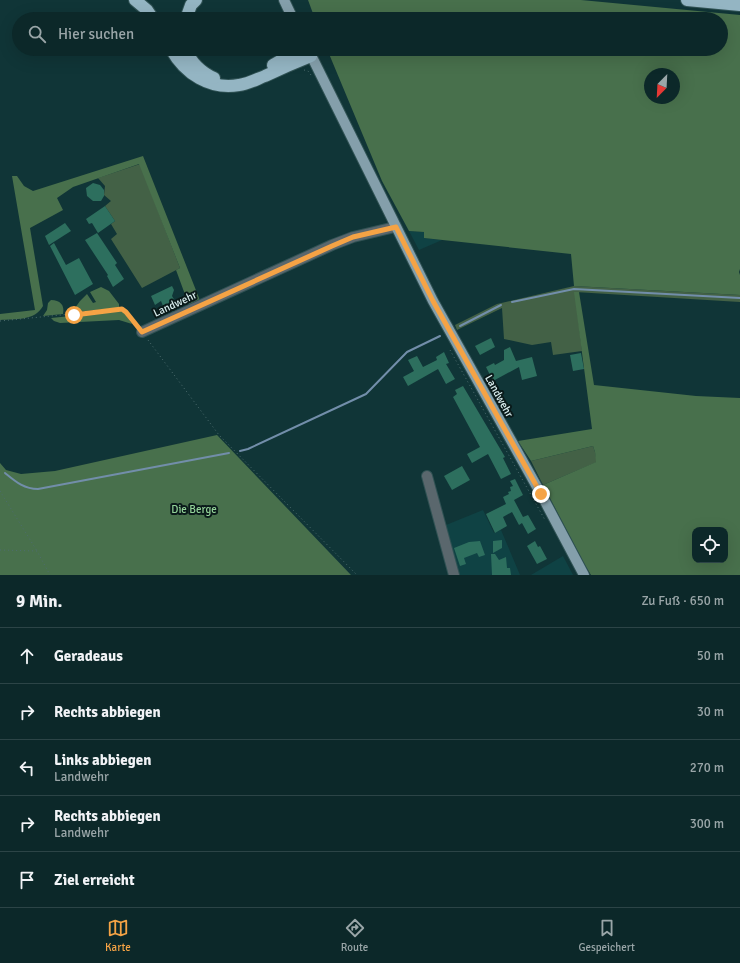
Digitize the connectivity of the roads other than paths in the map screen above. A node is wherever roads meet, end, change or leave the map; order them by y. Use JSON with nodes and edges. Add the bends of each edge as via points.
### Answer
{"nodes":[{"id":1,"x":135,"y":0,"type":"edge"},
{"id":2,"x":196,"y":0,"type":"edge"},
{"id":3,"x":284,"y":0,"type":"edge"},
{"id":4,"x":687,"y":0,"type":"edge"},
{"id":5,"x":740,"y":5,"type":"edge"},
{"id":6,"x":148,"y":12,"type":"edge"},
{"id":7,"x":188,"y":12,"type":"edge"},
{"id":8,"x":290,"y":12,"type":"edge"},
{"id":9,"x":175,"y":56,"type":"edge"},
{"id":10,"x":190,"y":56,"type":"edge"},
{"id":11,"x":295,"y":56,"type":"edge"},
{"id":12,"x":296,"y":56,"type":"edge"},
{"id":13,"x":309,"y":56,"type":"edge"},
{"id":14,"x":396,"y":227,"type":"junction"},
{"id":15,"x":142,"y":332,"type":"road end"},
{"id":16,"x":427,"y":476,"type":"dead end"},
{"id":17,"x":454,"y":575,"type":"edge"},
{"id":18,"x":584,"y":575,"type":"edge"}],
"edges":[{"from":1,"to":6,"type":"highway"},
{"from":2,"to":7,"type":"highway"},
{"from":3,"to":8,"type":"main road"},
{"from":4,"to":5,"type":"highway"},
{"from":9,"to":12,"type":"highway","via":[[185,69],[197,78],[209,83],[230,86],[241,85]]},
{"from":10,"to":11,"type":"highway","via":[[201,71],[212,77],[238,81]]},
{"from":13,"to":14,"type":"main road","name":"Landwehr"},
{"from":14,"to":15,"type":"street","name":"Landwehr","via":[[368,232],[339,242]]},
{"from":14,"to":18,"type":"main road","name":"Landwehr","via":[[433,301]]},
{"from":16,"to":17,"type":"street"}]}
